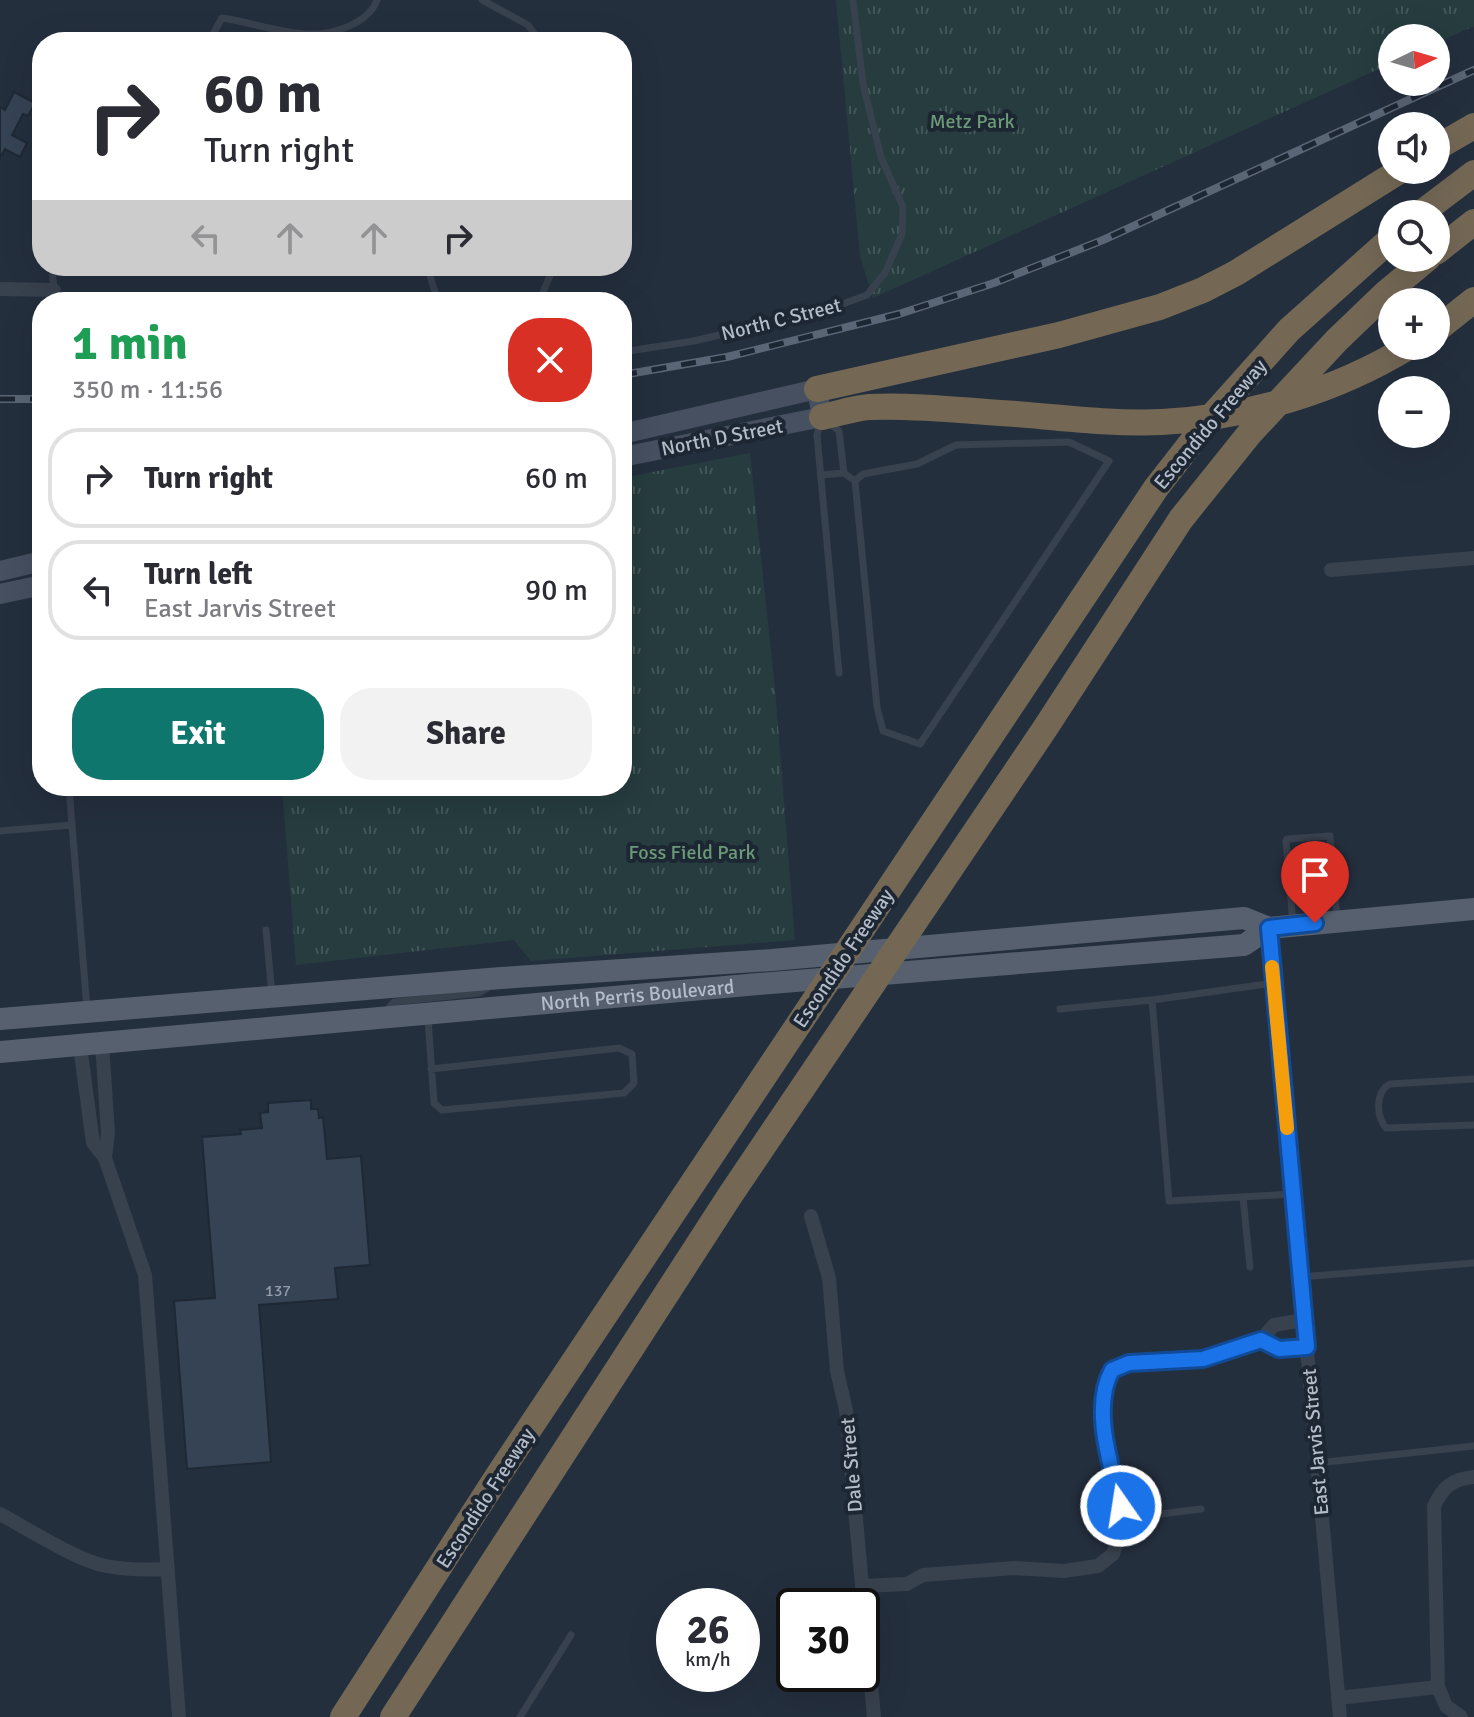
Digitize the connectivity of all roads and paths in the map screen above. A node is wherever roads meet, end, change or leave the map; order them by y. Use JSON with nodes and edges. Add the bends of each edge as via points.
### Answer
{"nodes":[{"id":1,"x":377,"y":0,"type":"edge"},
{"id":2,"x":482,"y":0,"type":"edge"},
{"id":3,"x":853,"y":0,"type":"edge"},
{"id":4,"x":214,"y":32,"type":"edge"},
{"id":5,"x":294,"y":32,"type":"edge"},
{"id":6,"x":321,"y":32,"type":"edge"},
{"id":7,"x":533,"y":32,"type":"edge"},
{"id":8,"x":1474,"y":126,"type":"edge"},
{"id":9,"x":1450,"y":140,"type":"edge"},
{"id":10,"x":1474,"y":173,"type":"edge"},
{"id":11,"x":1379,"y":184,"type":"edge"},
{"id":12,"x":1438,"y":200,"type":"edge"},
{"id":13,"x":1474,"y":222,"type":"edge"},
{"id":14,"x":1450,"y":241,"type":"edge"},
{"id":15,"x":1378,"y":251,"type":"edge"},
{"id":16,"x":1411,"y":272,"type":"edge"},
{"id":17,"x":0,"y":289,"type":"edge"},
{"id":18,"x":32,"y":293,"type":"edge"},
{"id":19,"x":1469,"y":304,"type":"edge"},
{"id":20,"x":1450,"y":319,"type":"edge"},
{"id":21,"x":632,"y":350,"type":"edge"},
{"id":22,"x":1386,"y":360,"type":"edge"},
{"id":23,"x":817,"y":389,"type":"junction"},
{"id":24,"x":822,"y":417,"type":"junction"},
{"id":25,"x":632,"y":432,"type":"edge"},
{"id":26,"x":632,"y":455,"type":"edge"},
{"id":27,"x":844,"y":473,"type":"junction"},
{"id":28,"x":821,"y":475,"type":"junction"},
{"id":29,"x":855,"y":481,"type":"junction"},
{"id":30,"x":1474,"y":558,"type":"edge"},
{"id":31,"x":32,"y":563,"type":"edge"},
{"id":32,"x":1331,"y":570,"type":"dead end"},
{"id":33,"x":0,"y":571,"type":"edge"},
{"id":34,"x":32,"y":587,"type":"edge"},
{"id":35,"x":0,"y":594,"type":"edge"},
{"id":36,"x":839,"y":673,"type":"dead end"},
{"id":37,"x":70,"y":796,"type":"edge"},
{"id":38,"x":72,"y":825,"type":"junction"},
{"id":39,"x":0,"y":831,"type":"edge"},
{"id":40,"x":1474,"y":910,"type":"edge"},
{"id":41,"x":1337,"y":921,"type":"junction"},
{"id":42,"x":1294,"y":925,"type":"junction"},
{"id":43,"x":1269,"y":928,"type":"junction"},
{"id":44,"x":266,"y":930,"type":"dead end"},
{"id":45,"x":501,"y":978,"type":"junction"},
{"id":46,"x":1274,"y":983,"type":"junction"},
{"id":47,"x":272,"y":996,"type":"junction"},
{"id":48,"x":1152,"y":1000,"type":"junction"},
{"id":49,"x":1060,"y":1009,"type":"dead end"},
{"id":50,"x":87,"y":1012,"type":"junction"},
{"id":51,"x":427,"y":1013,"type":"junction"},
{"id":52,"x":388,"y":1017,"type":"junction"},
{"id":53,"x":0,"y":1019,"type":"edge"},
{"id":54,"x":102,"y":1043,"type":"junction"},
{"id":55,"x":80,"y":1046,"type":"junction"},
{"id":56,"x":0,"y":1052,"type":"edge"},
{"id":57,"x":431,"y":1069,"type":"junction"},
{"id":58,"x":1474,"y":1079,"type":"edge"},
{"id":59,"x":1474,"y":1125,"type":"edge"},
{"id":60,"x":105,"y":1158,"type":"junction"},
{"id":61,"x":1293,"y":1194,"type":"junction"},
{"id":62,"x":1243,"y":1197,"type":"junction"},
{"id":63,"x":811,"y":1216,"type":"dead end"},
{"id":64,"x":1474,"y":1263,"type":"edge"},
{"id":65,"x":1250,"y":1267,"type":"dead end"},
{"id":66,"x":1300,"y":1277,"type":"junction"},
{"id":67,"x":1304,"y":1320,"type":"junction"},
{"id":68,"x":1261,"y":1340,"type":"junction"},
{"id":69,"x":1307,"y":1347,"type":"junction"},
{"id":70,"x":1474,"y":1446,"type":"edge"},
{"id":71,"x":1317,"y":1463,"type":"junction"},
{"id":72,"x":1474,"y":1477,"type":"edge"},
{"id":73,"x":1201,"y":1509,"type":"dead end"},
{"id":74,"x":0,"y":1514,"type":"edge"},
{"id":75,"x":1120,"y":1519,"type":"junction"},
{"id":76,"x":168,"y":1569,"type":"junction"},
{"id":77,"x":862,"y":1586,"type":"junction"},
{"id":78,"x":571,"y":1635,"type":"dead end"},
{"id":79,"x":1438,"y":1687,"type":"junction"},
{"id":80,"x":1338,"y":1698,"type":"junction"},
{"id":81,"x":179,"y":1717,"type":"edge"},
{"id":82,"x":343,"y":1717,"type":"edge"},
{"id":83,"x":393,"y":1717,"type":"edge"},
{"id":84,"x":520,"y":1717,"type":"edge"},
{"id":85,"x":874,"y":1717,"type":"edge"},
{"id":86,"x":1340,"y":1717,"type":"edge"},
{"id":87,"x":1461,"y":1717,"type":"edge"}],
"edges":[{"from":1,"to":6,"type":"lane","via":[[358,23]]},
{"from":2,"to":7,"type":"lane"},
{"from":3,"to":21,"type":"lane","name":"North C Street","via":[[863,84],[881,157],[903,207],[902,234],[885,273],[867,295],[829,309]]},
{"from":4,"to":5,"type":"lane","via":[[222,18]]},
{"from":8,"to":9,"type":"highway"},
{"from":10,"to":12,"type":"highway"},
{"from":11,"to":23,"type":"highway","via":[[1236,273],[1160,307]]},
{"from":13,"to":14,"type":"highway"},
{"from":15,"to":82,"type":"highway","name":"Escondido Freeway","via":[[1289,330],[1156,488]]},
{"from":16,"to":83,"type":"highway","name":"Escondido Freeway","via":[[1315,363],[1181,519],[729,1197]]},
{"from":17,"to":18,"type":"street"},
{"from":19,"to":20,"type":"highway"},
{"from":22,"to":24,"type":"highway","via":[[1287,401],[1198,419],[1112,421],[867,407]]},
{"from":23,"to":24,"type":"main road"},
{"from":23,"to":25,"type":"main road","name":"North D Street"},
{"from":24,"to":26,"type":"main road","name":"North D Street"},
{"from":24,"to":27,"type":"lane","via":[[839,431]]},
{"from":24,"to":28,"type":"lane","via":[[817,435]]},
{"from":27,"to":28,"type":"lane"},
{"from":27,"to":29,"type":"lane"},
{"from":28,"to":36,"type":"lane"},
{"from":29,"to":29,"type":"lane","via":[[863,474],[917,464],[956,445],[1069,442],[1109,461],[920,744],[883,731],[877,707]]},
{"from":30,"to":32,"type":"street"},
{"from":31,"to":33,"type":"main road"},
{"from":34,"to":35,"type":"main road"},
{"from":37,"to":38,"type":"lane"},
{"from":38,"to":39,"type":"lane"},
{"from":38,"to":50,"type":"lane"},
{"from":40,"to":41,"type":"main road","name":"North Perris Boulevard"},
{"from":41,"to":42,"type":"main road","name":"North Perris Boulevard"},
{"from":41,"to":42,"type":"lane","via":[[1330,836],[1288,839]]},
{"from":42,"to":43,"type":"main road","name":"North Perris Boulevard"},
{"from":43,"to":45,"type":"main road","name":"North Perris Boulevard","via":[[1244,918]]},
{"from":43,"to":46,"type":"street","name":"East Jarvis Street"},
{"from":43,"to":51,"type":"main road","name":"North Perris Boulevard","via":[[1244,945]]},
{"from":44,"to":47,"type":"lane"},
{"from":45,"to":47,"type":"main road","name":"North Perris Boulevard"},
{"from":45,"to":52,"type":"lane","via":[[479,993],[394,1002]]},
{"from":46,"to":48,"type":"lane"},
{"from":46,"to":61,"type":"street","name":"East Jarvis Street"},
{"from":47,"to":50,"type":"main road","name":"North Perris Boulevard"},
{"from":48,"to":49,"type":"lane"},
{"from":48,"to":62,"type":"lane","via":[[1169,1201]]},
{"from":50,"to":53,"type":"main road","name":"North Perris Boulevard"},
{"from":51,"to":52,"type":"main road","name":"North Perris Boulevard"},
{"from":51,"to":57,"type":"lane"},
{"from":52,"to":54,"type":"main road","name":"North Perris Boulevard"},
{"from":54,"to":55,"type":"main road","name":"North Perris Boulevard"},
{"from":54,"to":60,"type":"street"},
{"from":55,"to":56,"type":"main road","name":"North Perris Boulevard"},
{"from":55,"to":60,"type":"street","via":[[93,1143]]},
{"from":57,"to":57,"type":"lane","via":[[434,1103],[442,1110],[624,1093],[634,1083],[632,1054],[619,1048]]},
{"from":58,"to":59,"type":"lane","via":[[1390,1084],[1379,1095],[1386,1128]]},
{"from":60,"to":76,"type":"street","via":[[145,1275]]},
{"from":61,"to":62,"type":"lane"},
{"from":61,"to":66,"type":"street","name":"East Jarvis Street"},
{"from":62,"to":65,"type":"lane"},
{"from":63,"to":77,"type":"street","name":"Dale Street","via":[[829,1278]]},
{"from":64,"to":66,"type":"lane"},
{"from":66,"to":67,"type":"street","name":"East Jarvis Street"},
{"from":67,"to":68,"type":"street","via":[[1274,1325]]},
{"from":67,"to":69,"type":"street","name":"East Jarvis Street"},
{"from":68,"to":69,"type":"street","via":[[1279,1349]]},
{"from":68,"to":75,"type":"street","via":[[1203,1359],[1129,1363],[1112,1370],[1101,1407]]},
{"from":69,"to":71,"type":"street","name":"East Jarvis Street"},
{"from":70,"to":71,"type":"lane"},
{"from":71,"to":80,"type":"street","name":"East Jarvis Street"},
{"from":72,"to":79,"type":"street","via":[[1451,1482],[1434,1506]]},
{"from":73,"to":75,"type":"lane"},
{"from":74,"to":76,"type":"street","via":[[103,1566]]},
{"from":75,"to":77,"type":"street","via":[[1113,1554],[1098,1566],[923,1575],[907,1584]]},
{"from":76,"to":81,"type":"street"},
{"from":77,"to":85,"type":"street","name":"Dale Street"},
{"from":78,"to":84,"type":"lane"},
{"from":79,"to":80,"type":"street"},
{"from":79,"to":87,"type":"street","via":[[1446,1706]]},
{"from":80,"to":86,"type":"street","name":"East Jarvis Street"}]}
